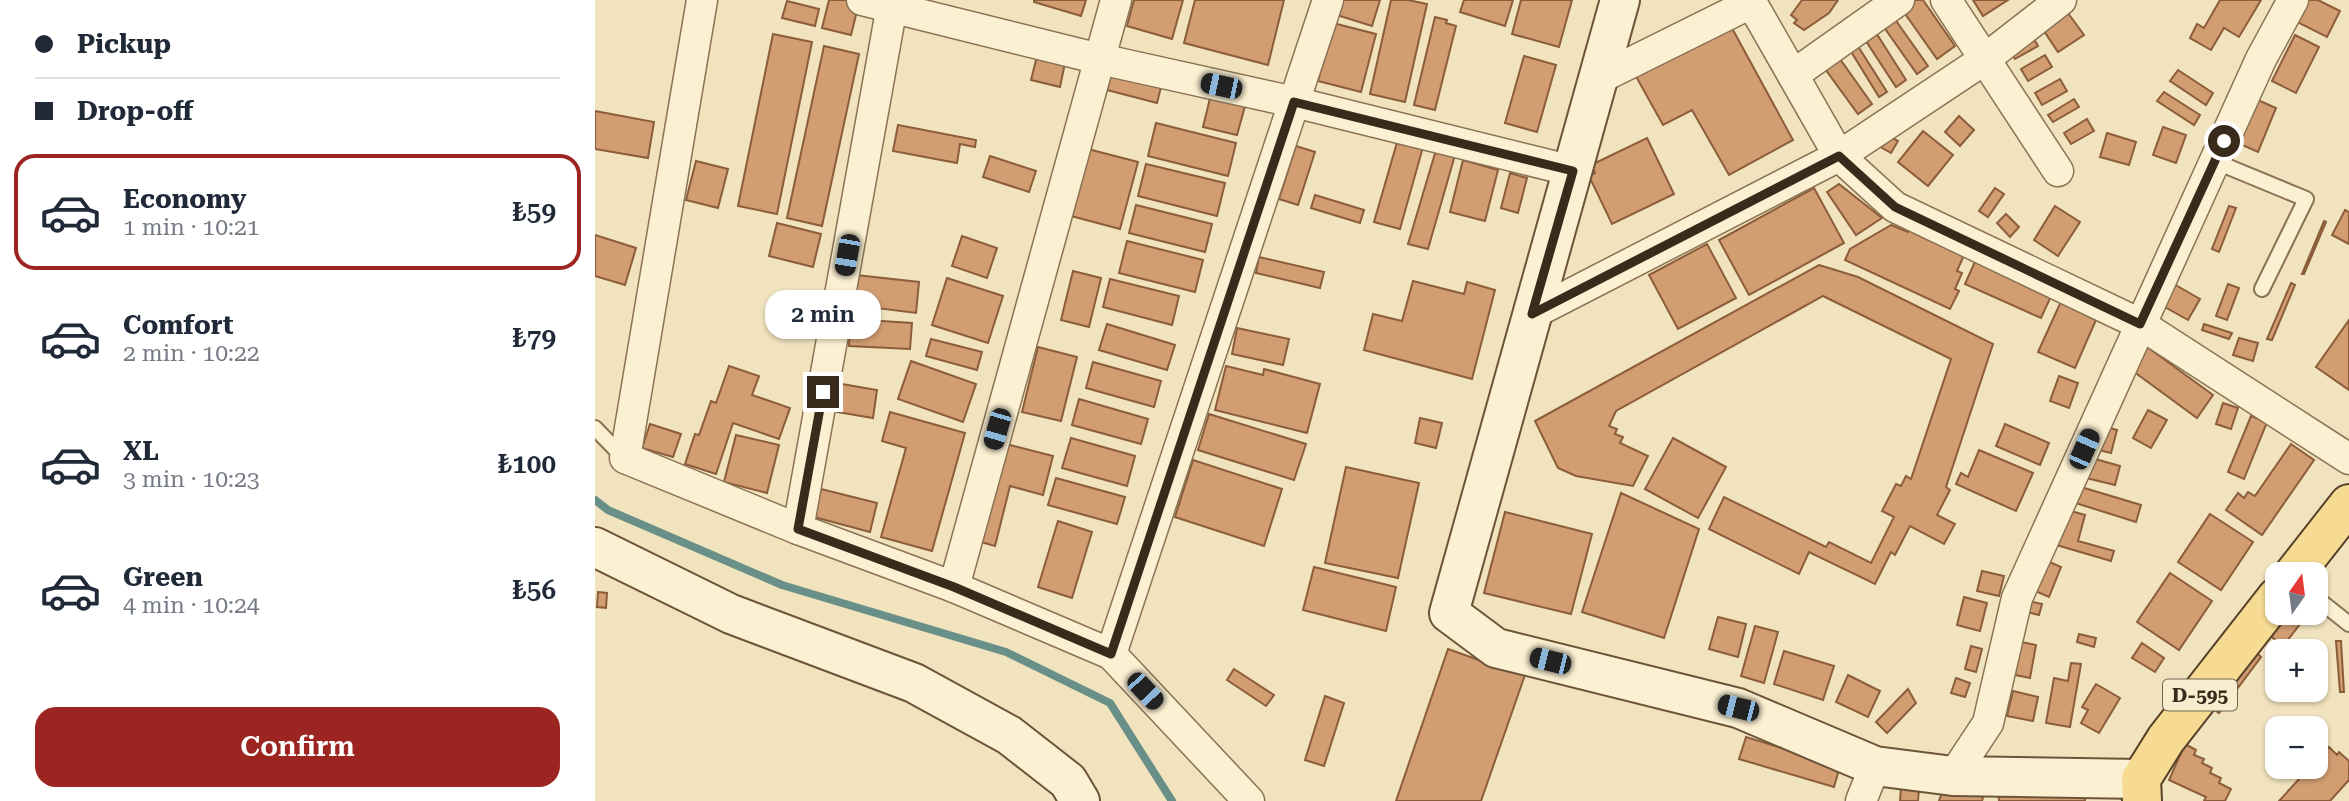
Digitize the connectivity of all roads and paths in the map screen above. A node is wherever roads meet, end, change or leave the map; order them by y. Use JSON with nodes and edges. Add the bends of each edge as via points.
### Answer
{"nodes":[{"id":1,"x":702,"y":0,"type":"edge"},
{"id":2,"x":862,"y":0,"type":"edge"},
{"id":3,"x":1116,"y":0,"type":"edge"},
{"id":4,"x":1328,"y":0,"type":"edge"},
{"id":5,"x":1620,"y":0,"type":"edge"},
{"id":6,"x":1899,"y":0,"type":"edge"},
{"id":7,"x":1946,"y":0,"type":"edge"},
{"id":8,"x":2061,"y":0,"type":"edge"},
{"id":9,"x":2293,"y":0,"type":"edge"},
{"id":10,"x":1750,"y":1,"type":"edge"},
{"id":11,"x":892,"y":4,"type":"edge"},
{"id":12,"x":1100,"y":59,"type":"junction"},
{"id":13,"x":1985,"y":59,"type":"junction"},
{"id":14,"x":1793,"y":75,"type":"junction"},
{"id":15,"x":1598,"y":79,"type":"junction"},
{"id":16,"x":1294,"y":102,"type":"junction"},
{"id":17,"x":1839,"y":156,"type":"junction"},
{"id":18,"x":2214,"y":161,"type":"junction"},
{"id":19,"x":1573,"y":171,"type":"junction"},
{"id":20,"x":2058,"y":171,"type":"dead end"},
{"id":21,"x":2262,"y":289,"type":"dead end"},
{"id":22,"x":1532,"y":314,"type":"junction"},
{"id":23,"x":2140,"y":324,"type":"junction"},
{"id":24,"x":595,"y":428,"type":"edge"},
{"id":25,"x":625,"y":458,"type":"junction"},
{"id":26,"x":2349,"y":459,"type":"edge"},
{"id":27,"x":2349,"y":504,"type":"edge"},
{"id":28,"x":798,"y":529,"type":"junction"},
{"id":29,"x":595,"y":547,"type":"edge"},
{"id":30,"x":2303,"y":562,"type":"edge"},
{"id":31,"x":954,"y":587,"type":"junction"},
{"id":32,"x":2328,"y":607,"type":"edge"},
{"id":33,"x":2265,"y":612,"type":"edge"},
{"id":34,"x":2349,"y":624,"type":"edge"},
{"id":35,"x":1111,"y":654,"type":"junction"},
{"id":36,"x":1875,"y":766,"type":"junction"},
{"id":37,"x":1954,"y":776,"type":"junction"},
{"id":38,"x":2142,"y":790,"type":"edge"},
{"id":39,"x":1080,"y":801,"type":"edge"},
{"id":40,"x":1249,"y":801,"type":"edge"},
{"id":41,"x":1861,"y":801,"type":"edge"}],
"edges":[{"from":1,"to":25,"type":"street"},
{"from":2,"to":11,"type":"street"},
{"from":3,"to":12,"type":"street"},
{"from":4,"to":16,"type":"street"},
{"from":5,"to":15,"type":"street"},
{"from":6,"to":14,"type":"street"},
{"from":7,"to":13,"type":"street"},
{"from":8,"to":13,"type":"street"},
{"from":9,"to":18,"type":"street"},
{"from":10,"to":14,"type":"street"},
{"from":10,"to":15,"type":"street"},
{"from":11,"to":12,"type":"street"},
{"from":11,"to":28,"type":"street"},
{"from":12,"to":16,"type":"street"},
{"from":12,"to":31,"type":"street"},
{"from":13,"to":17,"type":"street"},
{"from":13,"to":20,"type":"street"},
{"from":14,"to":17,"type":"street"},
{"from":15,"to":19,"type":"street"},
{"from":16,"to":19,"type":"street"},
{"from":16,"to":35,"type":"street"},
{"from":17,"to":22,"type":"street"},
{"from":17,"to":23,"type":"street","via":[[1895,207]]},
{"from":18,"to":21,"type":"lane","via":[[2306,199]]},
{"from":18,"to":23,"type":"street"},
{"from":19,"to":22,"type":"street"},
{"from":22,"to":36,"type":"street","via":[[1449,613],[1496,648],[1738,708]]},
{"from":23,"to":26,"type":"street"},
{"from":23,"to":37,"type":"street","via":[[2017,598],[1988,723]]},
{"from":24,"to":25,"type":"lane"},
{"from":25,"to":28,"type":"street"},
{"from":27,"to":30,"type":"main road"},
{"from":28,"to":31,"type":"street"},
{"from":29,"to":39,"type":"street","via":[[731,614],[915,683],[1009,735],[1068,781]]},
{"from":31,"to":35,"type":"street"},
{"from":32,"to":34,"type":"lane"},
{"from":33,"to":38,"type":"main road","number":"D-595","via":[[2167,739]]},
{"from":35,"to":40,"type":"street"},
{"from":36,"to":37,"type":"street"},
{"from":36,"to":41,"type":"street"},
{"from":37,"to":38,"type":"street"}]}
